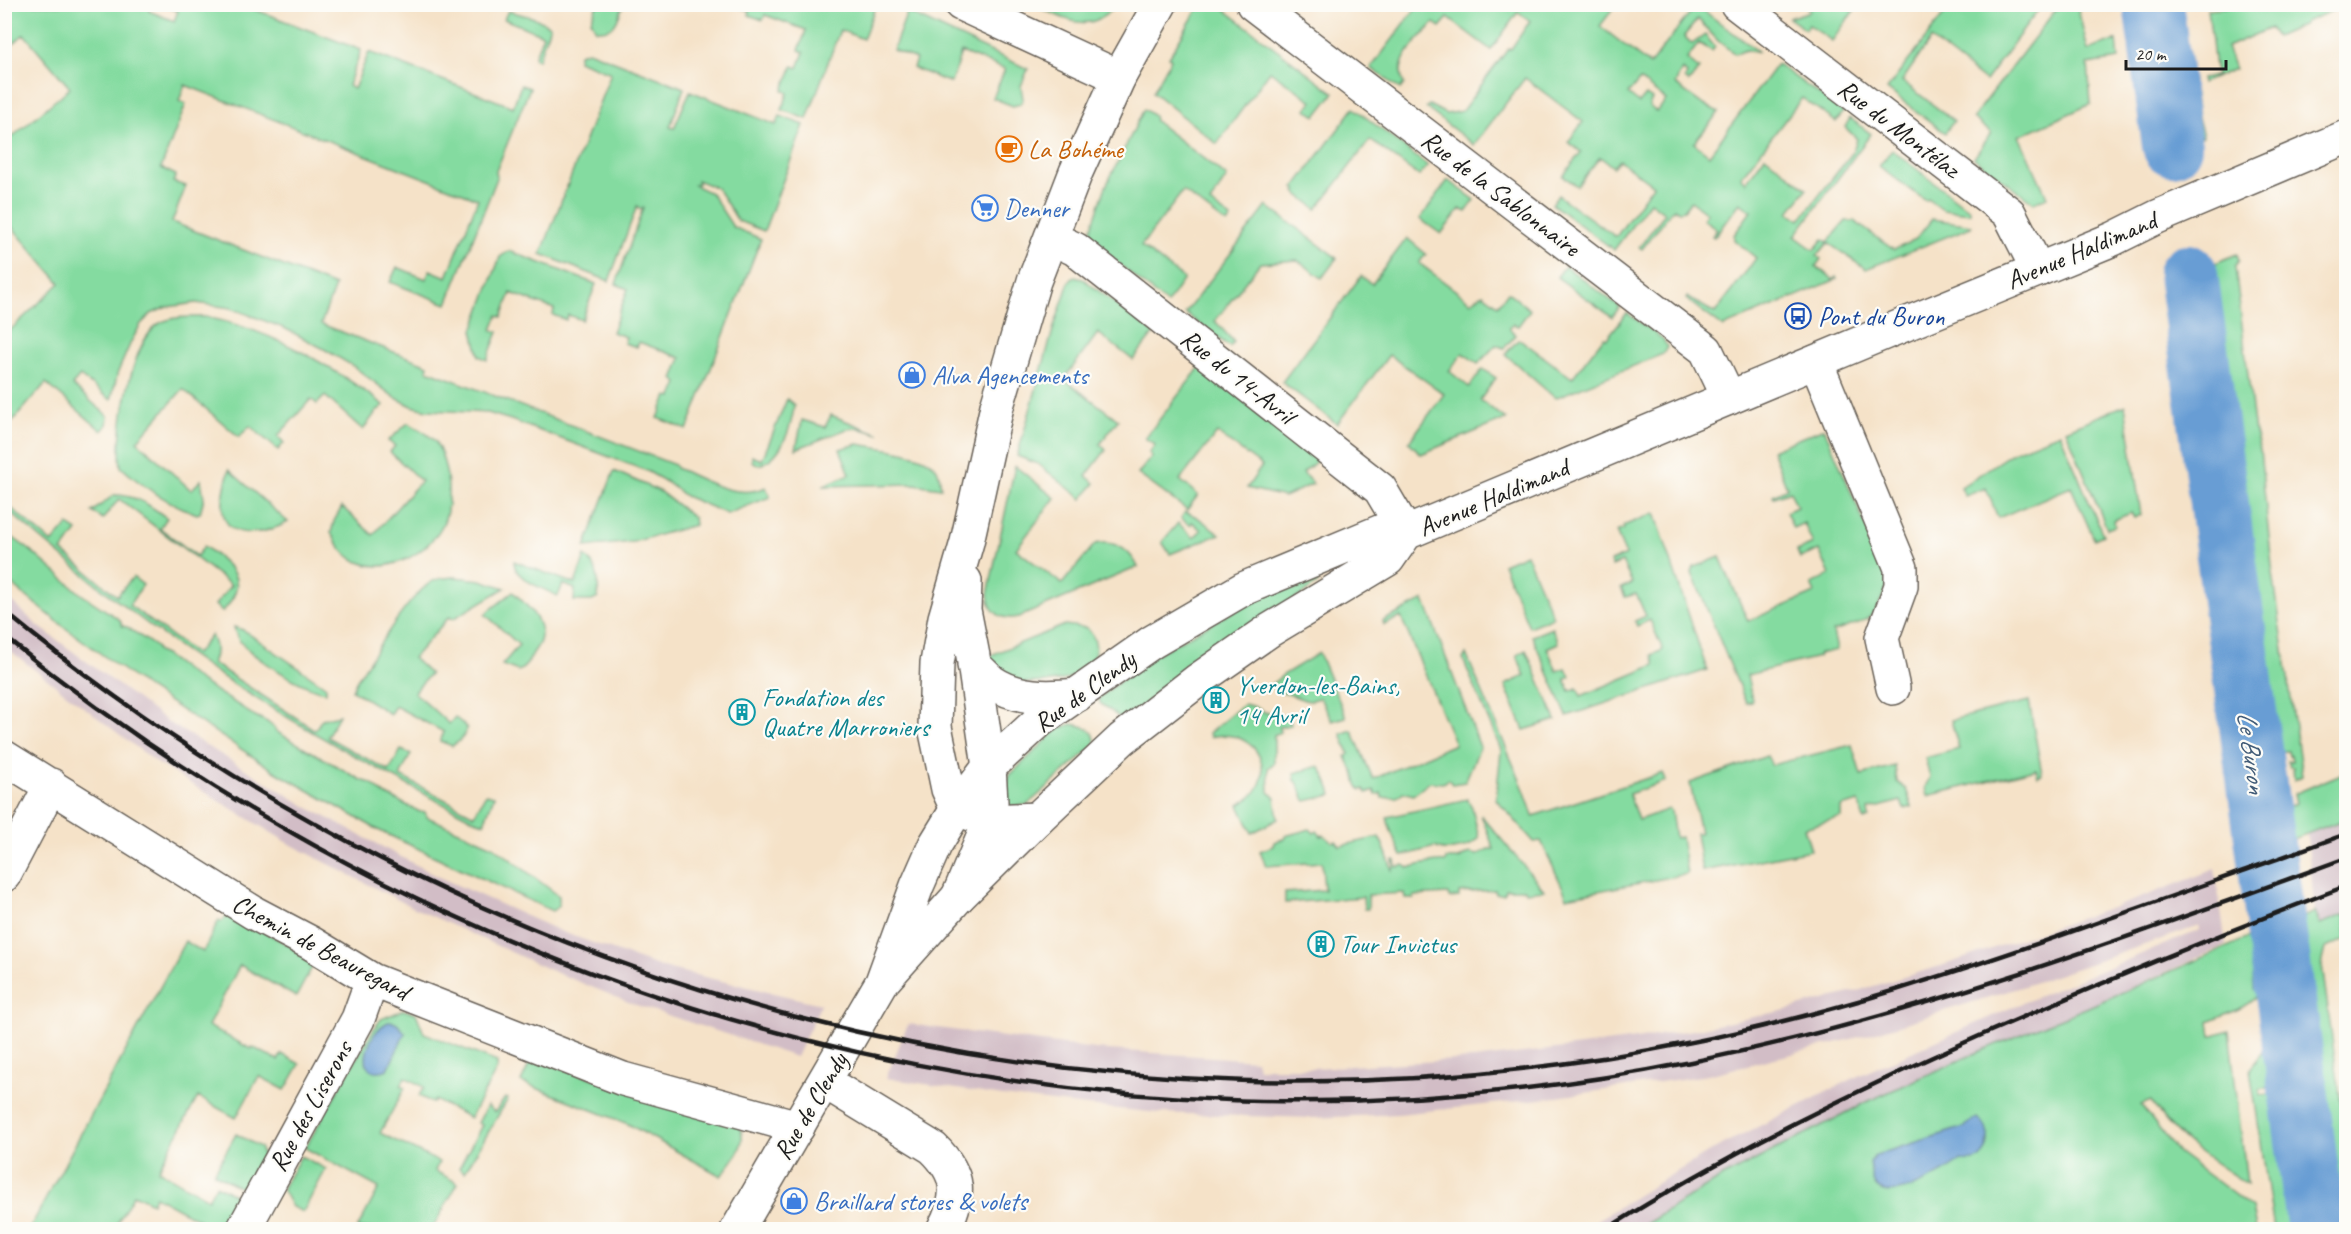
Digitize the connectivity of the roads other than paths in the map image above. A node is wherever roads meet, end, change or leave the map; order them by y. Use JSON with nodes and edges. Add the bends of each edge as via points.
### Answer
{"nodes":[{"id":1,"x":961,"y":4,"type":"edge"},
{"id":2,"x":1160,"y":4,"type":"edge"},
{"id":3,"x":1253,"y":4,"type":"edge"},
{"id":4,"x":1737,"y":4,"type":"edge"},
{"id":5,"x":1119,"y":77,"type":"junction"},
{"id":6,"x":2346,"y":137,"type":"edge"},
{"id":7,"x":1051,"y":238,"type":"junction"},
{"id":8,"x":2038,"y":270,"type":"junction"},
{"id":9,"x":1815,"y":362,"type":"junction"},
{"id":10,"x":1729,"y":398,"type":"junction"},
{"id":11,"x":1406,"y":533,"type":"junction"},
{"id":12,"x":967,"y":542,"type":"junction"},
{"id":13,"x":974,"y":665,"type":"junction"},
{"id":14,"x":1198,"y":680,"type":"joint"},
{"id":15,"x":1893,"y":688,"type":"dead end"},
{"id":16,"x":1077,"y":695,"type":"junction"},
{"id":17,"x":4,"y":757,"type":"edge"},
{"id":18,"x":989,"y":767,"type":"junction"},
{"id":19,"x":51,"y":784,"type":"junction"},
{"id":20,"x":957,"y":809,"type":"junction"},
{"id":21,"x":1036,"y":819,"type":"junction"},
{"id":22,"x":990,"y":821,"type":"junction"},
{"id":23,"x":4,"y":875,"type":"edge"},
{"id":24,"x":957,"y":897,"type":"junction"},
{"id":25,"x":372,"y":980,"type":"junction"},
{"id":26,"x":882,"y":982,"type":"junction"},
{"id":27,"x":825,"y":1082,"type":"junction"},
{"id":28,"x":798,"y":1127,"type":"junction"},
{"id":29,"x":243,"y":1230,"type":"edge"},
{"id":30,"x":737,"y":1230,"type":"edge"},
{"id":31,"x":943,"y":1230,"type":"edge"}],
"edges":[{"from":1,"to":5,"type":"street"},
{"from":2,"to":5,"type":"street"},
{"from":3,"to":10,"type":"street","name":"Rue de la Sablonnaire","via":[[1706,350]]},
{"from":4,"to":8,"type":"street","name":"Rue du Montélaz","via":[[2008,213]]},
{"from":5,"to":7,"type":"street"},
{"from":6,"to":8,"type":"street","name":"Avenue Haldimand"},
{"from":7,"to":11,"type":"street","name":"Rue du 14-Avril","via":[[1075,249],[1380,489]]},
{"from":7,"to":12,"type":"street","via":[[1034,281],[997,406]]},
{"from":8,"to":9,"type":"street","name":"Avenue Haldimand"},
{"from":9,"to":10,"type":"street","name":"Avenue Haldimand"},
{"from":9,"to":15,"type":"street","via":[[1901,568],[1901,586],[1882,638]]},
{"from":10,"to":11,"type":"street","name":"Avenue Haldimand"},
{"from":11,"to":14,"type":"street","name":"Avenue Haldimand","via":[[1388,559],[1270,630]]},
{"from":11,"to":16,"type":"street","name":"Rue de Clendy","via":[[1383,530],[1244,589],[1152,642]]},
{"from":12,"to":13,"type":"street","via":[[964,610]]},
{"from":12,"to":20,"type":"street","via":[[945,618],[937,663],[935,727],[948,789]]},
{"from":13,"to":16,"type":"street","via":[[992,682],[1020,694],[1047,698]]},
{"from":13,"to":18,"type":"street"},
{"from":14,"to":21,"type":"street","name":"Rue de Clendy","via":[[1122,739]]},
{"from":16,"to":18,"type":"street","name":"Rue de Clendy","via":[[1039,721]]},
{"from":17,"to":19,"type":"street","name":"Chemin de Beauregard"},
{"from":18,"to":20,"type":"street","name":"Rue de Clendy"},
{"from":18,"to":22,"type":"street"},
{"from":19,"to":23,"type":"street"},
{"from":19,"to":25,"type":"street","name":"Chemin de Beauregard","via":[[254,913]]},
{"from":20,"to":22,"type":"street"},
{"from":20,"to":26,"type":"street","name":"Rue de Clendy","via":[[934,845]]},
{"from":21,"to":22,"type":"street"},
{"from":21,"to":24,"type":"street","name":"Rue de Clendy"},
{"from":22,"to":24,"type":"street"},
{"from":24,"to":26,"type":"street","name":"Rue de Clendy"},
{"from":25,"to":28,"type":"street","name":"Chemin de Beauregard","via":[[623,1079]]},
{"from":25,"to":29,"type":"street","name":"Rue des Liserons","via":[[358,1019]]},
{"from":26,"to":27,"type":"street","name":"Rue de Clendy"},
{"from":27,"to":28,"type":"street","name":"Rue de Clendy"},
{"from":27,"to":31,"type":"street","via":[[933,1148],[948,1162],[956,1196]]},
{"from":28,"to":30,"type":"street","name":"Rue de Clendy"}]}
